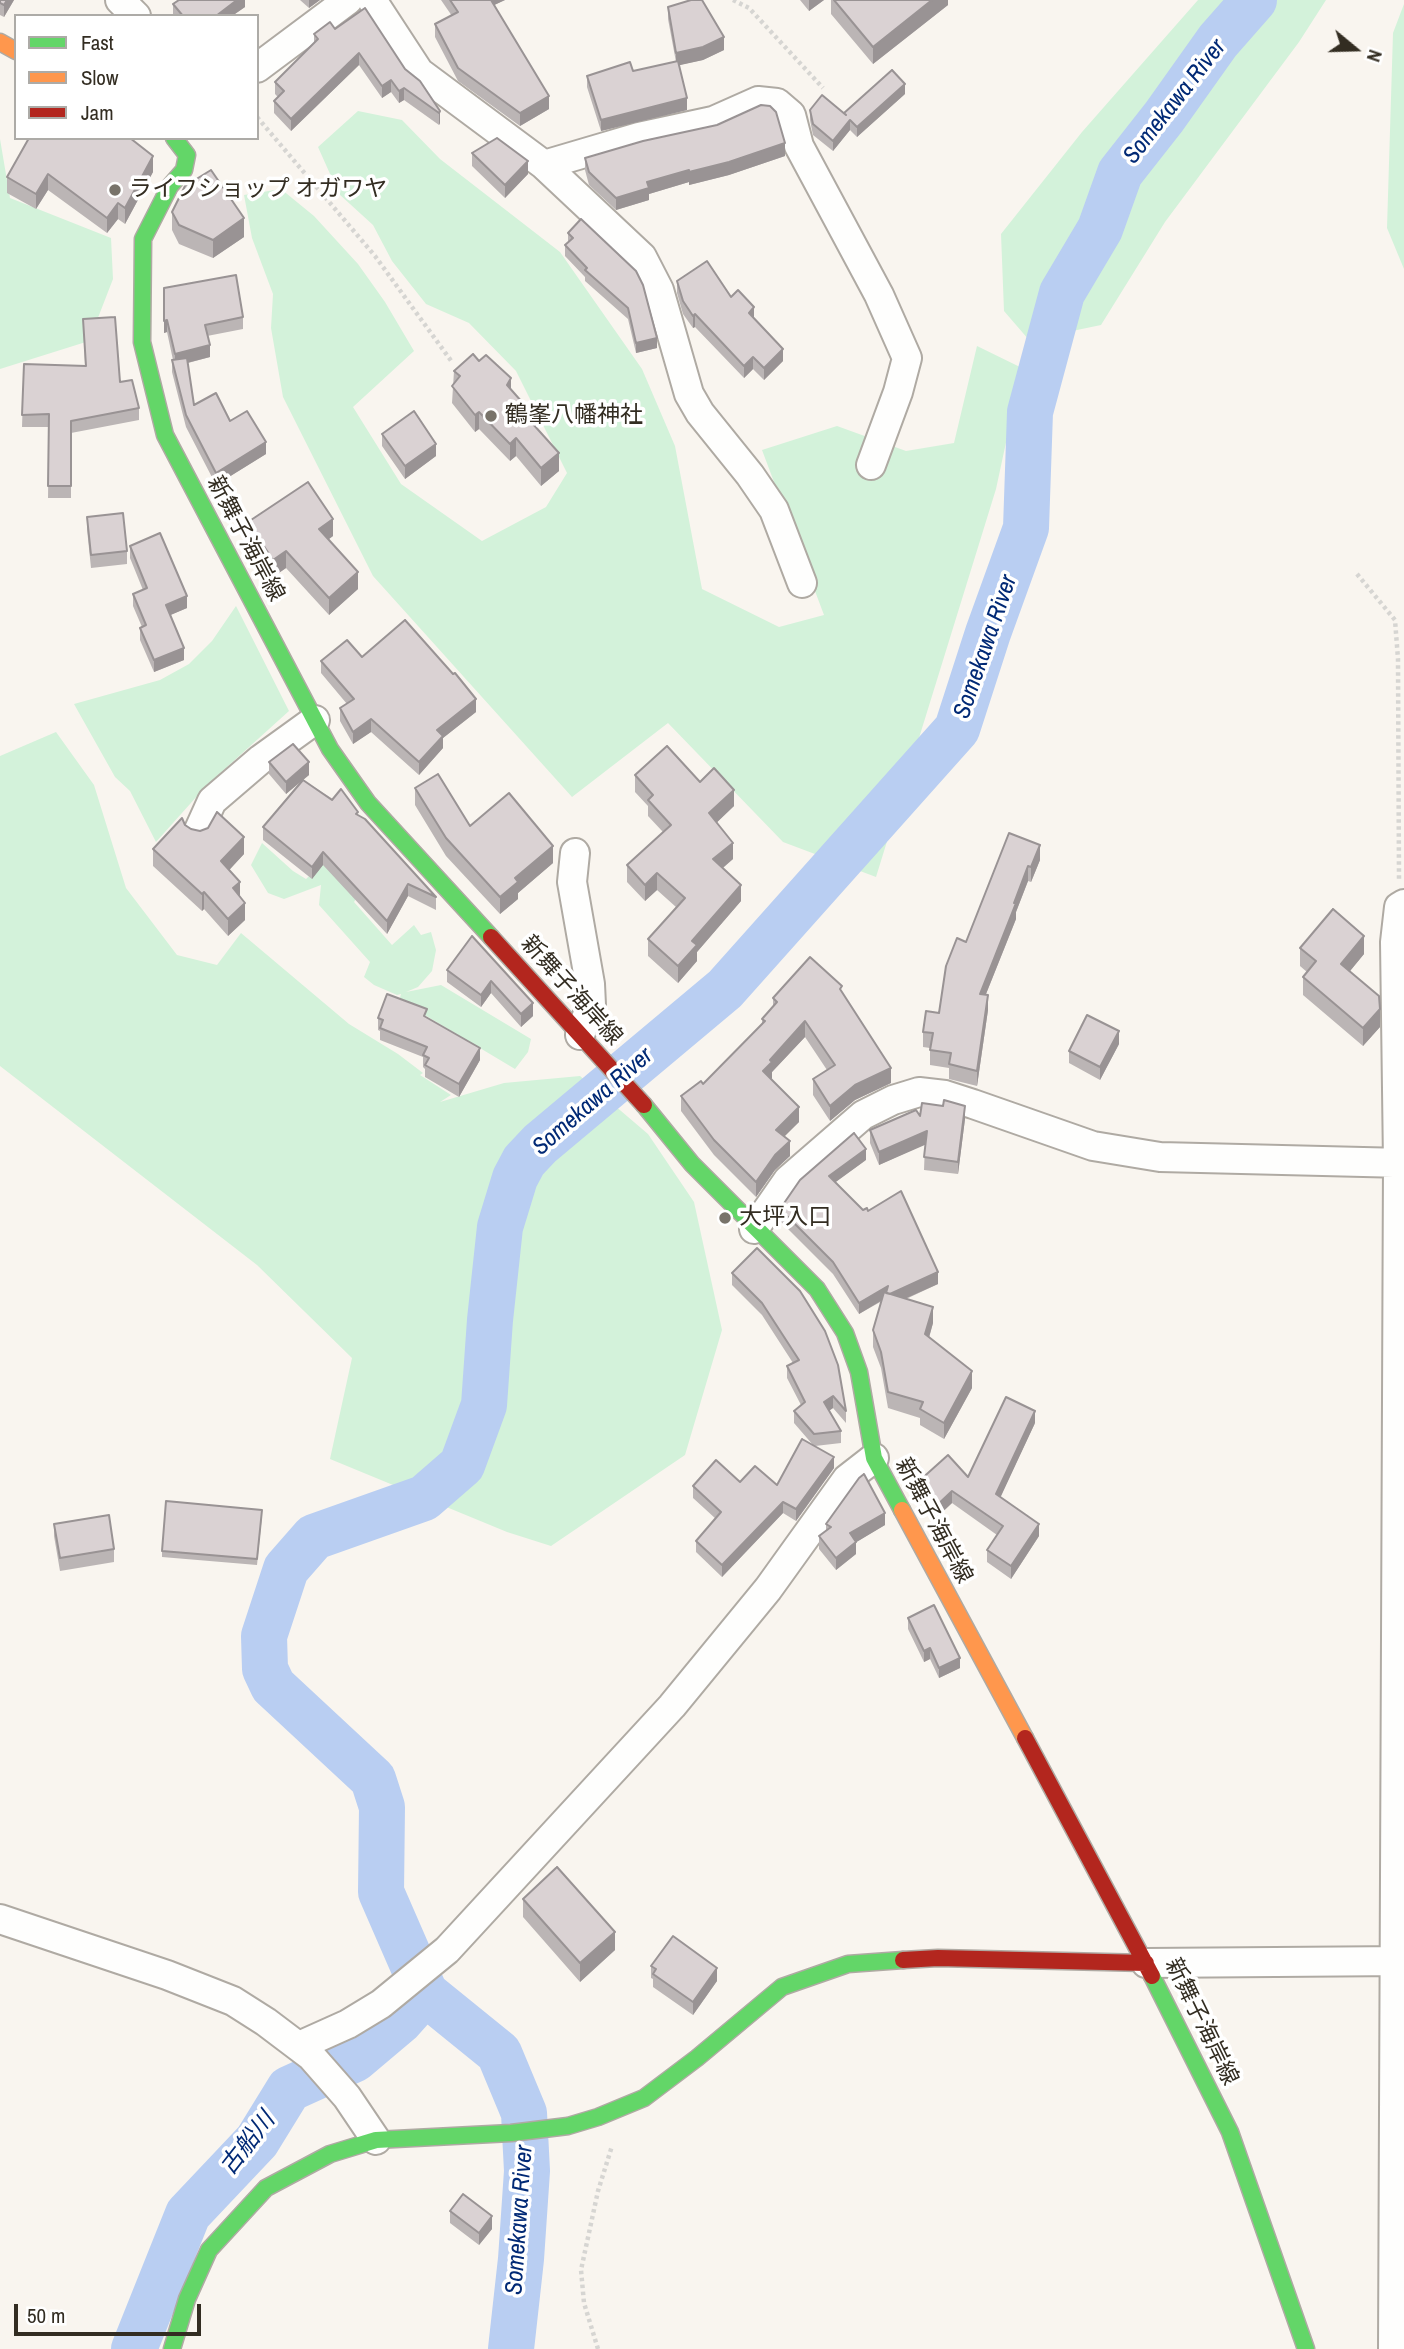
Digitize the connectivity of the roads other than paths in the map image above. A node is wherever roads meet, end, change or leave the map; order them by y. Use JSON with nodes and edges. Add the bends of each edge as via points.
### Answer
{"nodes":[{"id":1,"x":120,"y":0,"type":"edge"},
{"id":2,"x":348,"y":0,"type":"edge"},
{"id":3,"x":372,"y":0,"type":"edge"},
{"id":4,"x":134,"y":14,"type":"edge"},
{"id":5,"x":259,"y":67,"type":"edge"},
{"id":6,"x":178,"y":140,"type":"edge"},
{"id":7,"x":544,"y":165,"type":"junction"},
{"id":8,"x":871,"y":465,"type":"dead end"},
{"id":9,"x":802,"y":583,"type":"dead end"},
{"id":10,"x":315,"y":720,"type":"junction"},
{"id":11,"x":198,"y":832,"type":"edge"},
{"id":12,"x":575,"y":853,"type":"dead end"},
{"id":13,"x":1402,"y":905,"type":"edge"},
{"id":14,"x":589,"y":1044,"type":"junction"},
{"id":15,"x":1401,"y":1163,"type":"edge"},
{"id":16,"x":754,"y":1229,"type":"junction"},
{"id":17,"x":874,"y":1458,"type":"junction"},
{"id":18,"x":0,"y":1919,"type":"edge"},
{"id":19,"x":1399,"y":1961,"type":"edge"},
{"id":20,"x":1146,"y":1963,"type":"junction"},
{"id":21,"x":305,"y":2051,"type":"junction"},
{"id":22,"x":376,"y":2140,"type":"junction"},
{"id":23,"x":1397,"y":2348,"type":"edge"},
{"id":24,"x":172,"y":2349,"type":"edge"},
{"id":25,"x":1306,"y":2349,"type":"edge"}],
"edges":[{"from":1,"to":4,"type":"street"},
{"from":2,"to":5,"type":"street"},
{"from":3,"to":7,"type":"street","via":[[419,72]]},
{"from":6,"to":10,"type":"main road","name":"新舞子海岸線","via":[[187,155],[184,170],[170,186],[143,239],[142,342],[165,435]]},
{"from":7,"to":8,"type":"street","via":[[712,121],[758,101],[778,103],[790,115],[799,146],[879,295],[907,358]]},
{"from":7,"to":9,"type":"street","via":[[642,257],[659,290],[689,394],[774,510]]},
{"from":10,"to":11,"type":"street","via":[[212,801]]},
{"from":10,"to":14,"type":"main road","name":"新舞子海岸線","via":[[368,803]]},
{"from":12,"to":14,"type":"street","via":[[572,882],[590,984]]},
{"from":13,"to":15,"type":"street","via":[[1395,942]]},
{"from":14,"to":16,"type":"main road","name":"新舞子海岸線"},
{"from":15,"to":16,"type":"street","via":[[1160,1157],[1093,1146],[945,1095],[919,1092],[863,1115],[789,1180]]},
{"from":15,"to":19,"type":"street"},
{"from":16,"to":17,"type":"main road","name":"新舞子海岸線","via":[[817,1289],[845,1333],[859,1372]]},
{"from":17,"to":20,"type":"main road","name":"新舞子海岸線"},
{"from":17,"to":21,"type":"street","via":[[848,1479],[768,1589],[672,1706],[447,1950],[381,2004]]},
{"from":18,"to":21,"type":"street","via":[[233,2001]]},
{"from":19,"to":20,"type":"street"},
{"from":19,"to":23,"type":"street"},
{"from":20,"to":22,"type":"main road","via":[[938,1958],[848,1964],[782,1986],[644,2098],[598,2117],[511,2133]]},
{"from":20,"to":25,"type":"main road","name":"新舞子海岸線","via":[[1230,2132]]},
{"from":21,"to":22,"type":"street","via":[[347,2097]]},
{"from":22,"to":24,"type":"main road","via":[[330,2154],[266,2188],[209,2250]]}]}
